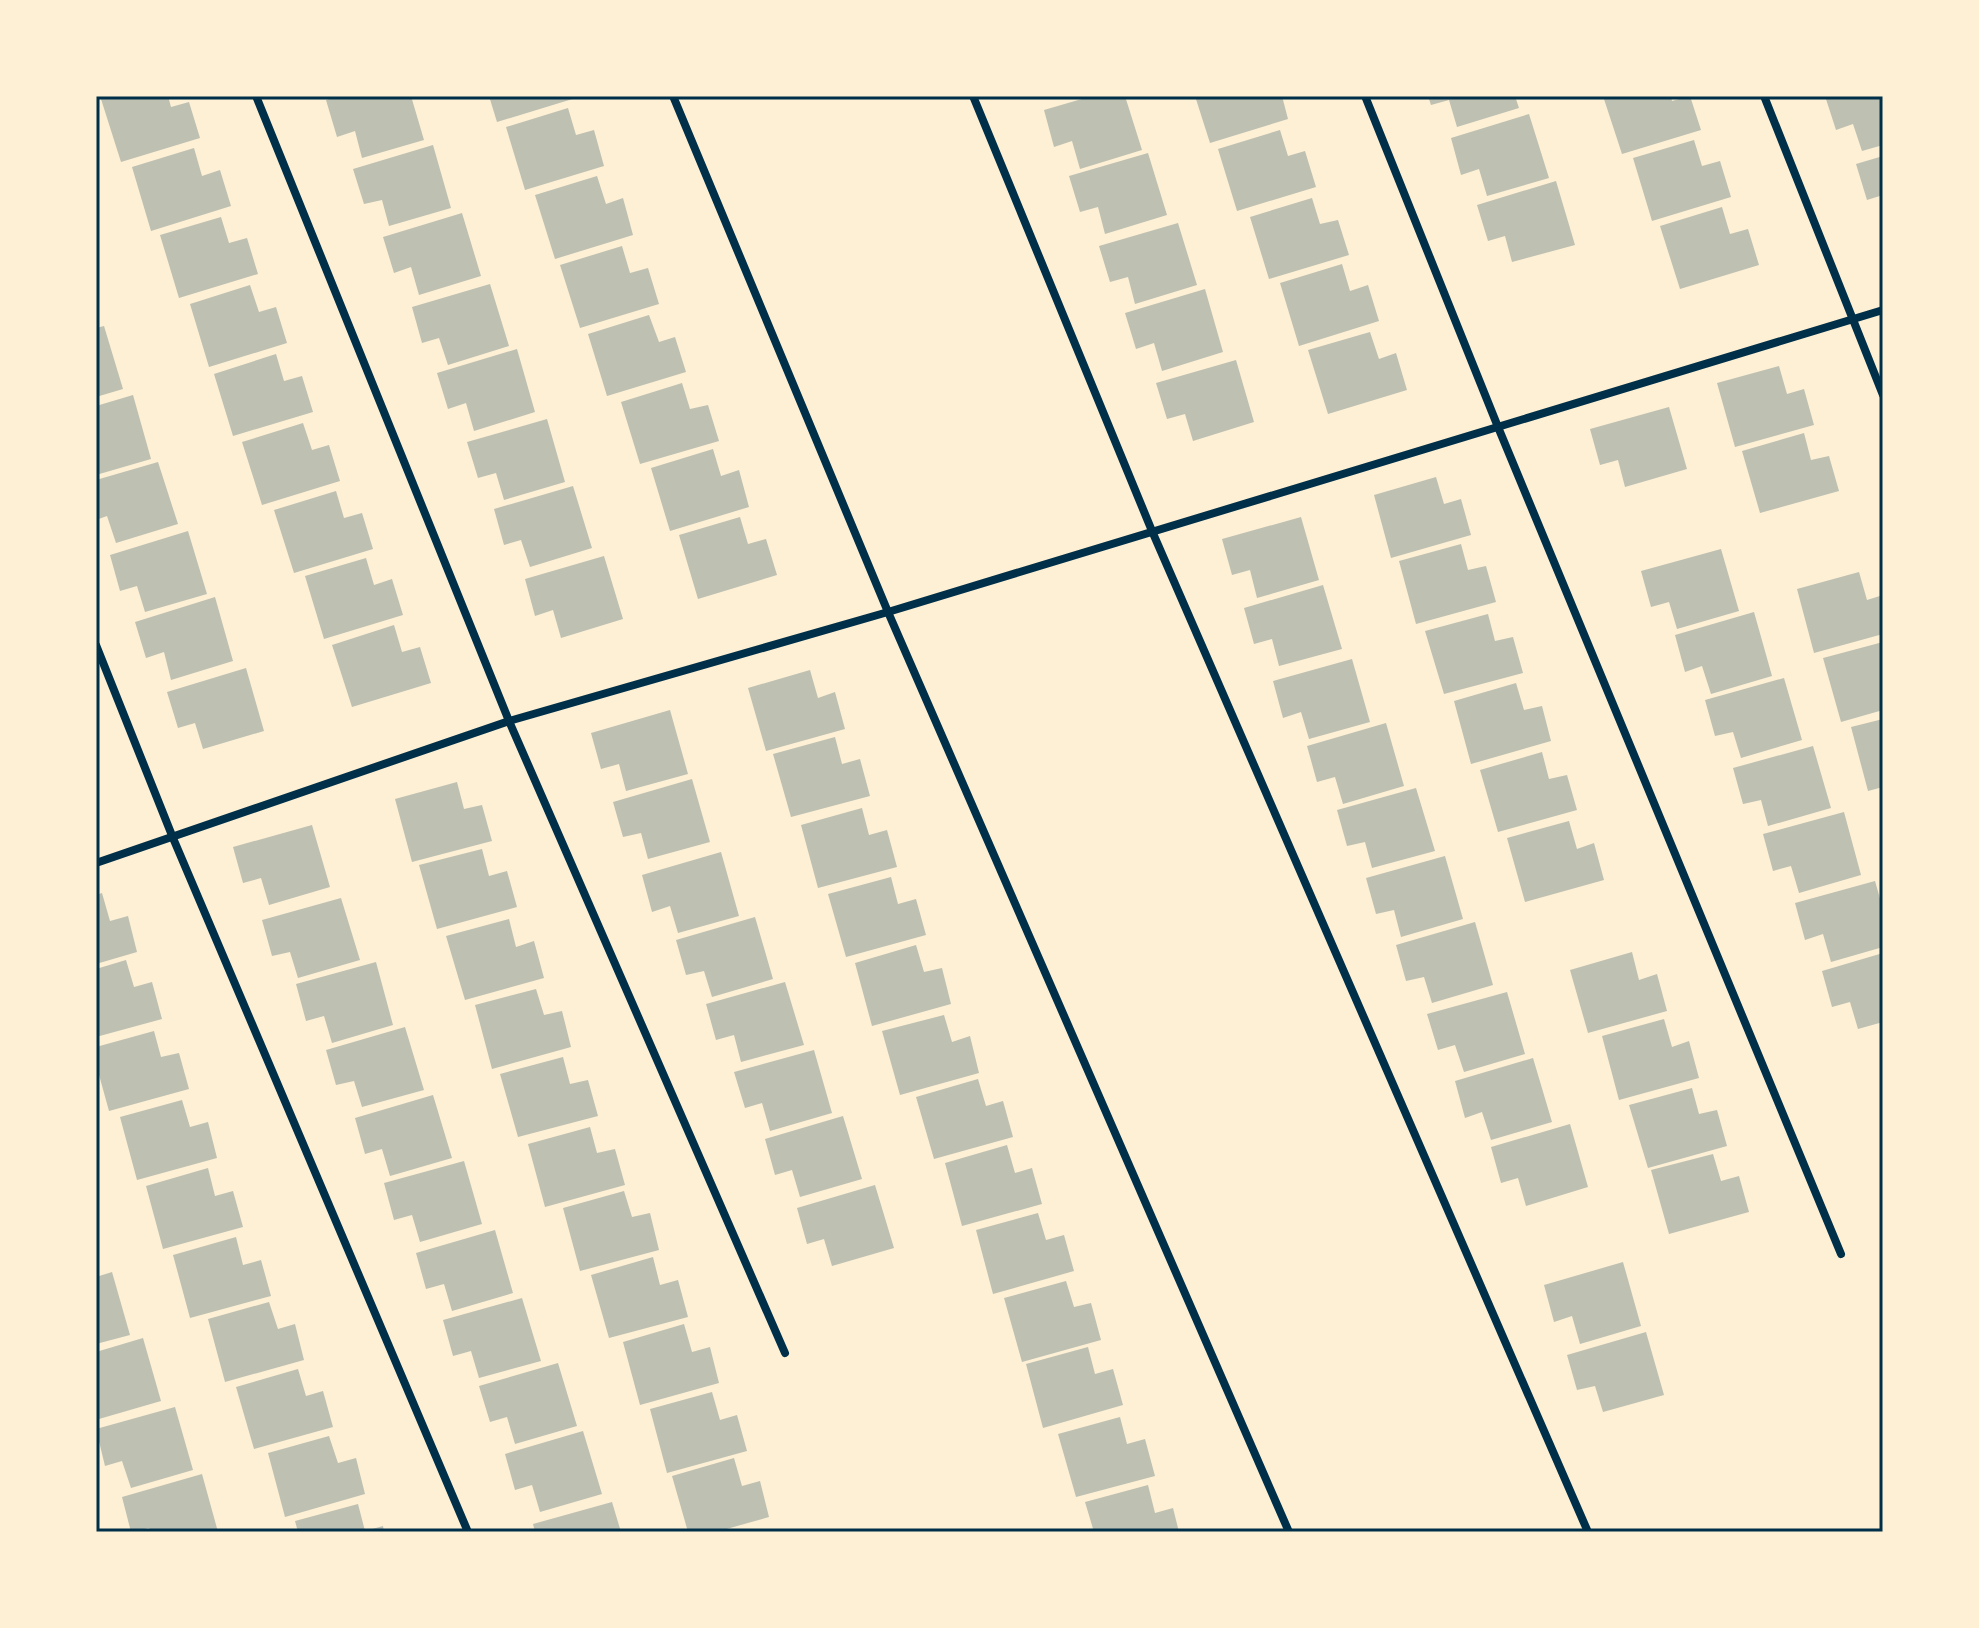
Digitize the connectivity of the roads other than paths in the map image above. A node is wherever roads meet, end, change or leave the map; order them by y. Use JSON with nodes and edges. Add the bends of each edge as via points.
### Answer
{"nodes":[{"id":1,"x":256,"y":96,"type":"edge"},
{"id":2,"x":673,"y":96,"type":"edge"},
{"id":3,"x":973,"y":96,"type":"edge"},
{"id":4,"x":1365,"y":96,"type":"edge"},
{"id":5,"x":1764,"y":96,"type":"edge"},
{"id":6,"x":1883,"y":310,"type":"edge"},
{"id":7,"x":1853,"y":319,"type":"junction"},
{"id":8,"x":1883,"y":395,"type":"edge"},
{"id":9,"x":1498,"y":427,"type":"junction"},
{"id":10,"x":1152,"y":531,"type":"junction"},
{"id":11,"x":888,"y":612,"type":"junction"},
{"id":12,"x":96,"y":645,"type":"edge"},
{"id":13,"x":509,"y":721,"type":"junction"},
{"id":14,"x":173,"y":838,"type":"junction"},
{"id":15,"x":96,"y":863,"type":"edge"},
{"id":16,"x":1841,"y":1254,"type":"dead end"},
{"id":17,"x":785,"y":1353,"type":"dead end"},
{"id":18,"x":468,"y":1532,"type":"edge"},
{"id":19,"x":1289,"y":1532,"type":"edge"},
{"id":20,"x":1588,"y":1532,"type":"edge"}],
"edges":[{"from":1,"to":13,"type":"street"},
{"from":2,"to":11,"type":"street"},
{"from":3,"to":10,"type":"street"},
{"from":4,"to":9,"type":"street"},
{"from":5,"to":7,"type":"street"},
{"from":6,"to":7,"type":"street"},
{"from":7,"to":8,"type":"street"},
{"from":7,"to":9,"type":"street"},
{"from":9,"to":10,"type":"street"},
{"from":9,"to":16,"type":"street"},
{"from":10,"to":11,"type":"street"},
{"from":10,"to":20,"type":"street"},
{"from":11,"to":13,"type":"street"},
{"from":11,"to":19,"type":"street"},
{"from":12,"to":14,"type":"street"},
{"from":13,"to":14,"type":"street"},
{"from":13,"to":17,"type":"street"},
{"from":14,"to":15,"type":"street"},
{"from":14,"to":18,"type":"street"}]}
